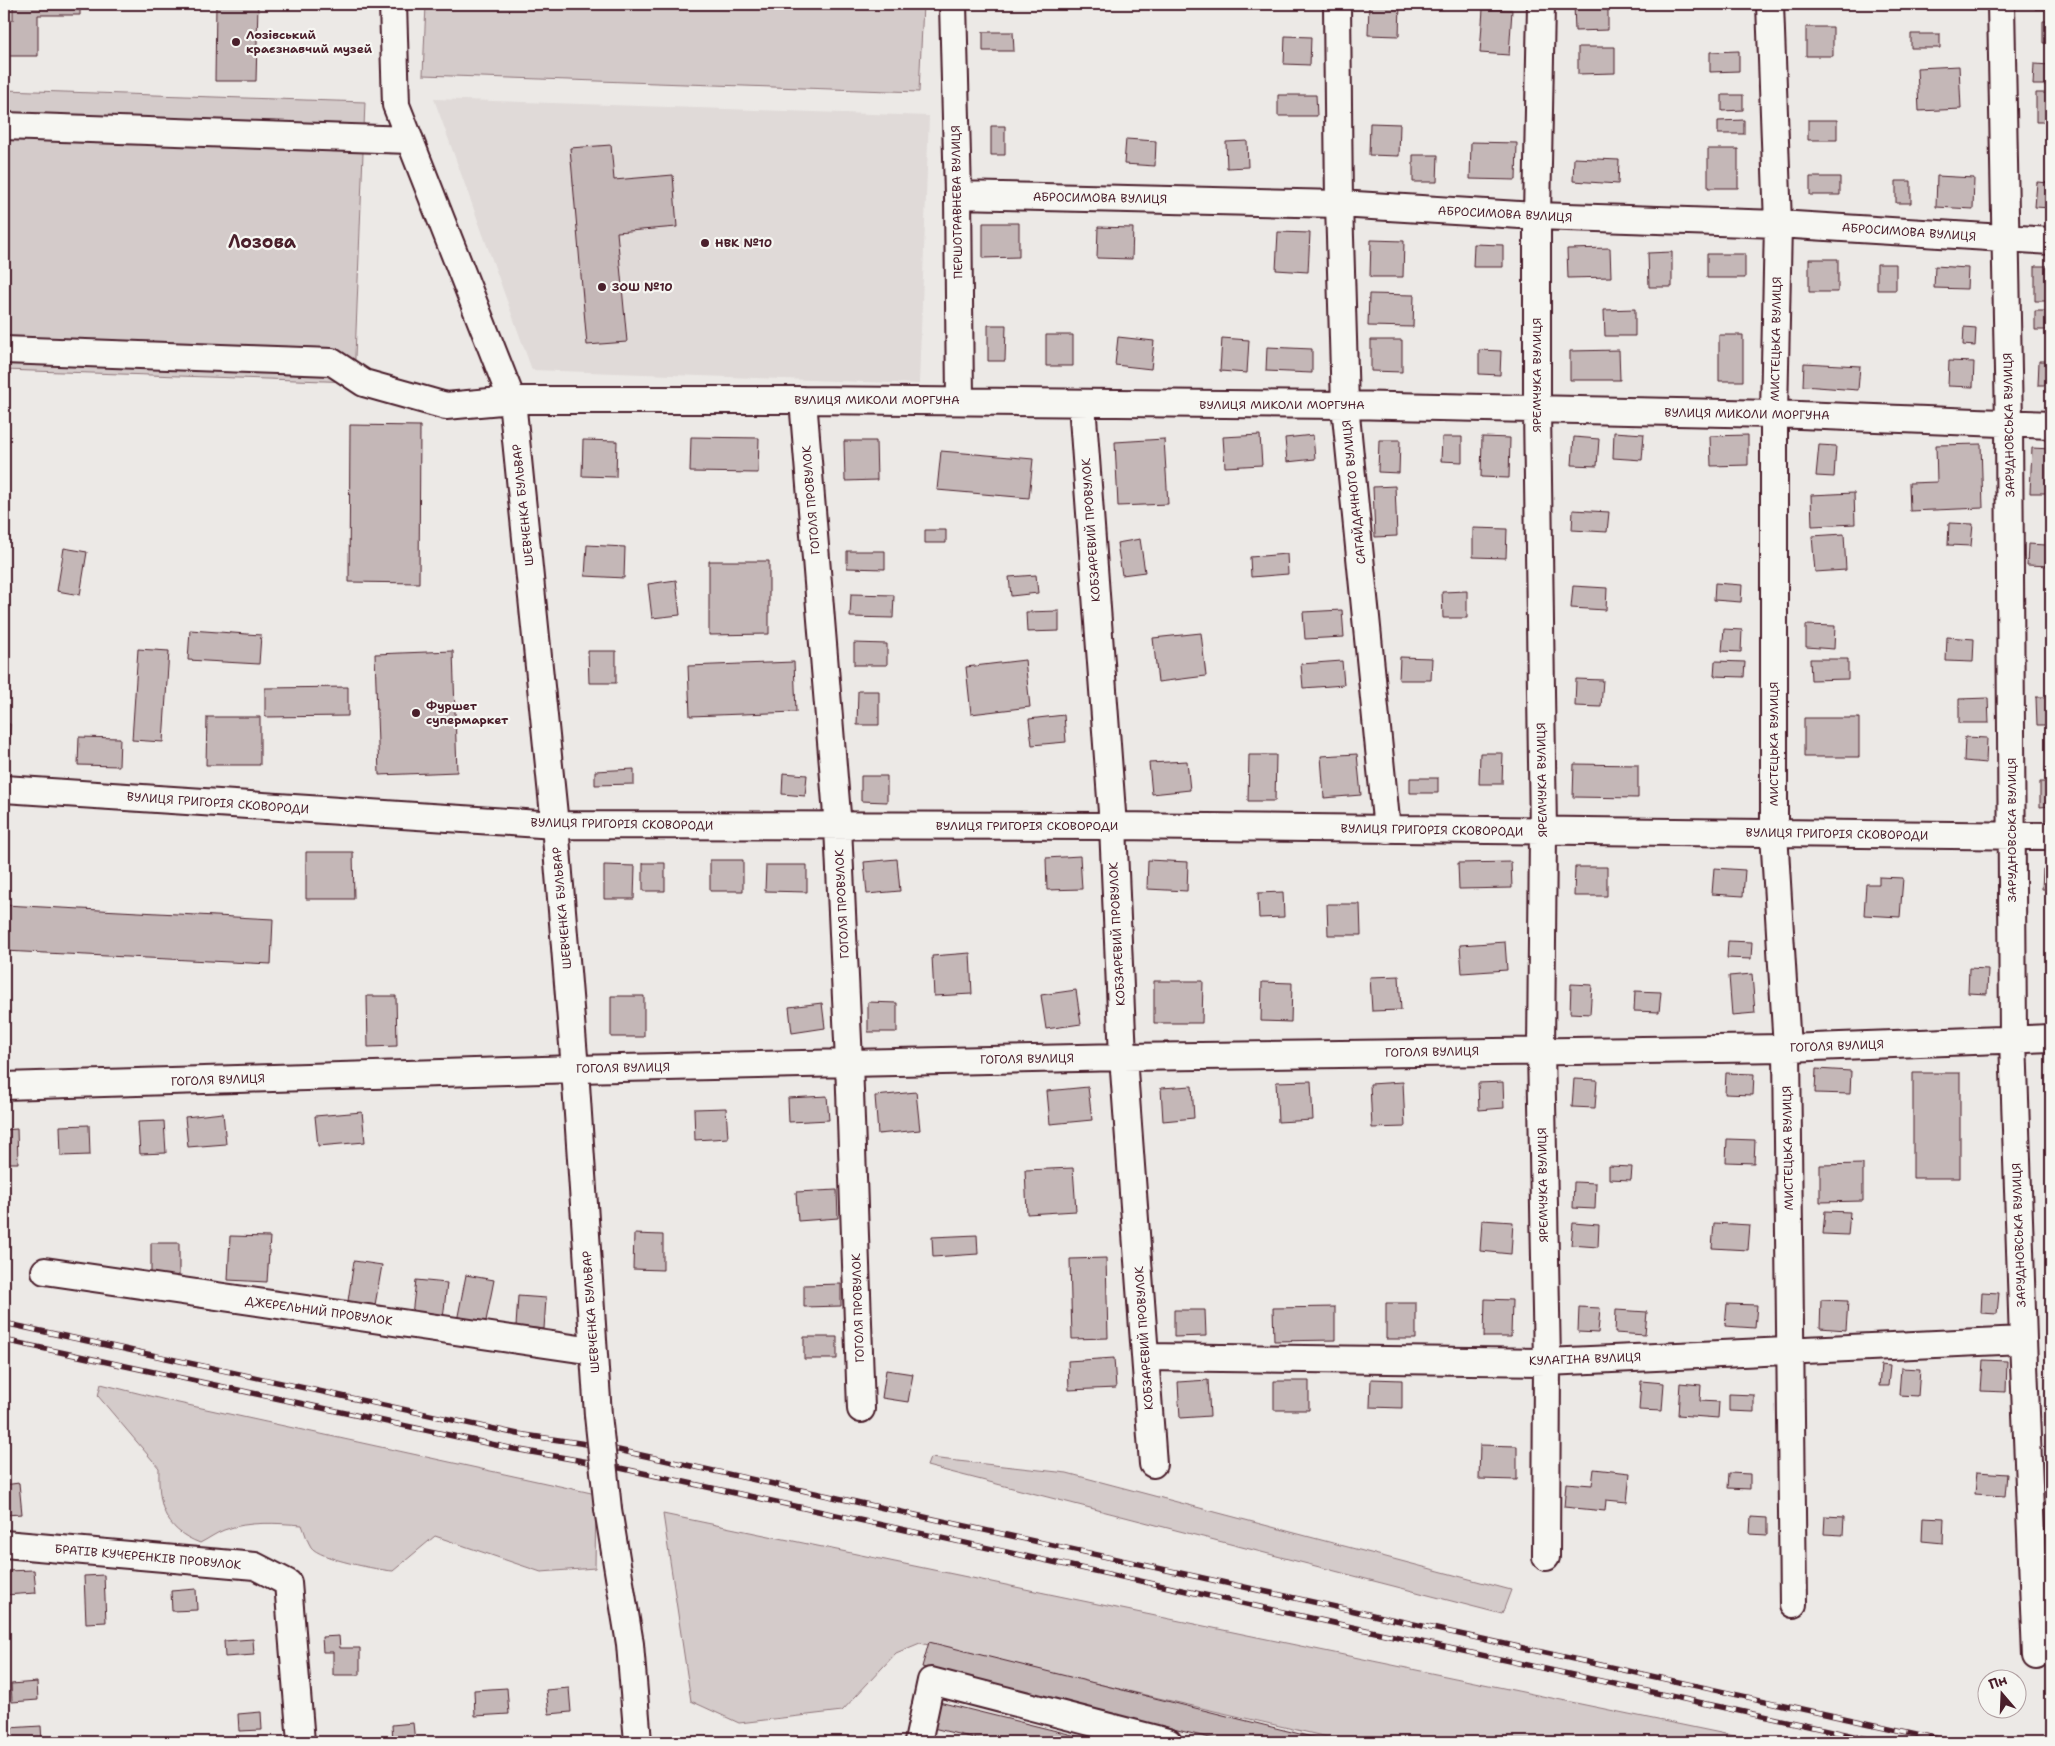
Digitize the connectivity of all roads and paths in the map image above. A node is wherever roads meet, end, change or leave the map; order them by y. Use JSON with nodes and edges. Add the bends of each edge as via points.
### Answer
{"nodes":[{"id":1,"x":393,"y":4,"type":"edge"},
{"id":2,"x":953,"y":4,"type":"edge"},
{"id":3,"x":1337,"y":4,"type":"edge"},
{"id":4,"x":1541,"y":4,"type":"edge"},
{"id":5,"x":1770,"y":4,"type":"edge"},
{"id":6,"x":2002,"y":4,"type":"edge"},
{"id":7,"x":4,"y":126,"type":"edge"},
{"id":8,"x":410,"y":140,"type":"junction"},
{"id":9,"x":958,"y":194,"type":"junction"},
{"id":10,"x":1339,"y":204,"type":"junction"},
{"id":11,"x":1537,"y":216,"type":"junction"},
{"id":12,"x":1778,"y":224,"type":"junction"},
{"id":13,"x":2005,"y":238,"type":"junction"},
{"id":14,"x":2051,"y":241,"type":"edge"},
{"id":15,"x":4,"y":350,"type":"edge"},
{"id":16,"x":512,"y":400,"type":"junction"},
{"id":17,"x":803,"y":400,"type":"junction"},
{"id":18,"x":960,"y":401,"type":"junction"},
{"id":19,"x":1082,"y":404,"type":"junction"},
{"id":20,"x":1345,"y":405,"type":"junction"},
{"id":21,"x":1537,"y":410,"type":"junction"},
{"id":22,"x":1774,"y":414,"type":"junction"},
{"id":23,"x":2009,"y":423,"type":"junction"},
{"id":24,"x":2051,"y":425,"type":"edge"},
{"id":25,"x":4,"y":789,"type":"edge"},
{"id":26,"x":555,"y":825,"type":"junction"},
{"id":27,"x":838,"y":826,"type":"junction"},
{"id":28,"x":1113,"y":826,"type":"junction"},
{"id":29,"x":1387,"y":830,"type":"junction"},
{"id":30,"x":1542,"y":832,"type":"junction"},
{"id":31,"x":1774,"y":833,"type":"junction"},
{"id":32,"x":2012,"y":836,"type":"junction"},
{"id":33,"x":2051,"y":836,"type":"edge"},
{"id":34,"x":2051,"y":1038,"type":"edge"},
{"id":35,"x":2013,"y":1039,"type":"junction"},
{"id":36,"x":1787,"y":1048,"type":"junction"},
{"id":37,"x":1541,"y":1050,"type":"junction"},
{"id":38,"x":1123,"y":1057,"type":"junction"},
{"id":39,"x":850,"y":1062,"type":"junction"},
{"id":40,"x":576,"y":1069,"type":"junction"},
{"id":41,"x":4,"y":1086,"type":"edge"},
{"id":42,"x":45,"y":1271,"type":"dead end"},
{"id":43,"x":2023,"y":1340,"type":"junction"},
{"id":44,"x":1791,"y":1350,"type":"junction"},
{"id":45,"x":593,"y":1352,"type":"junction"},
{"id":46,"x":1146,"y":1357,"type":"junction"},
{"id":47,"x":1547,"y":1362,"type":"junction"},
{"id":48,"x":861,"y":1409,"type":"dead end"},
{"id":49,"x":1153,"y":1464,"type":"dead end"},
{"id":50,"x":4,"y":1544,"type":"edge"},
{"id":51,"x":1546,"y":1556,"type":"dead end"},
{"id":52,"x":1793,"y":1604,"type":"dead end"},
{"id":53,"x":2036,"y":1656,"type":"dead end"},
{"id":54,"x":301,"y":1742,"type":"edge"},
{"id":55,"x":638,"y":1742,"type":"edge"},
{"id":56,"x":918,"y":1742,"type":"edge"},
{"id":57,"x":1168,"y":1742,"type":"edge"}],
"edges":[{"from":1,"to":8,"type":"street","name":"ШЕВЧЕНКА БУЛЬВАР","via":[[396,105]]},
{"from":2,"to":9,"type":"street","name":"ПЕРШОТРАВНЕВА ВУЛИЦЯ"},
{"from":3,"to":10,"type":"street","name":"САГАЙДАЧНОГО ВУЛИЦЯ"},
{"from":4,"to":11,"type":"street","name":"ЯРЕМЧУКА ВУЛИЦЯ"},
{"from":5,"to":12,"type":"street","name":"МИСТЕЦЬКА ВУЛИЦЯ"},
{"from":6,"to":13,"type":"street","name":"ЗАРУДНОВСЬКА ВУЛИЦЯ"},
{"from":7,"to":8,"type":"street"},
{"from":8,"to":16,"type":"street","name":"ШЕВЧЕНКА БУЛЬВАР"},
{"from":9,"to":10,"type":"street","name":"АБРОСИМОВА ВУЛИЦЯ"},
{"from":9,"to":18,"type":"street","name":"ПЕРШОТРАВНЕВА ВУЛИЦЯ"},
{"from":10,"to":11,"type":"street","name":"АБРОСИМОВА ВУЛИЦЯ"},
{"from":10,"to":20,"type":"street","name":"САГАЙДАЧНОГО ВУЛИЦЯ"},
{"from":11,"to":12,"type":"street","name":"АБРОСИМОВА ВУЛИЦЯ"},
{"from":11,"to":21,"type":"street","name":"ЯРЕМЧУКА ВУЛИЦЯ"},
{"from":12,"to":13,"type":"street","name":"АБРОСИМОВА ВУЛИЦЯ"},
{"from":12,"to":22,"type":"street","name":"МИСТЕЦЬКА ВУЛИЦЯ"},
{"from":13,"to":14,"type":"street","name":"АБРОСИМОВА ВУЛИЦЯ"},
{"from":13,"to":23,"type":"street","name":"ЗАРУДНОВСЬКА ВУЛИЦЯ"},
{"from":15,"to":16,"type":"street","name":"ВУЛИЦЯ МИКОЛИ МОРГУНА","via":[[332,362],[364,383],[446,406]]},
{"from":16,"to":17,"type":"street","name":"ВУЛИЦЯ МИКОЛИ МОРГУНА"},
{"from":16,"to":26,"type":"street","name":"ШЕВЧЕНКА БУЛЬВАР"},
{"from":17,"to":18,"type":"street","name":"ВУЛИЦЯ МИКОЛИ МОРГУНА"},
{"from":17,"to":27,"type":"street","name":"ГОГОЛЯ ПРОВУЛОК"},
{"from":18,"to":19,"type":"street","name":"ВУЛИЦЯ МИКОЛИ МОРГУНА"},
{"from":19,"to":20,"type":"street","name":"ВУЛИЦЯ МИКОЛИ МОРГУНА"},
{"from":19,"to":28,"type":"street","name":"КОБЗАРЕВИЙ ПРОВУЛОК"},
{"from":20,"to":21,"type":"street","name":"ВУЛИЦЯ МИКОЛИ МОРГУНА"},
{"from":20,"to":29,"type":"street","name":"САГАЙДАЧНОГО ВУЛИЦЯ"},
{"from":21,"to":22,"type":"street","name":"ВУЛИЦЯ МИКОЛИ МОРГУНА"},
{"from":21,"to":30,"type":"street","name":"ЯРЕМЧУКА ВУЛИЦЯ"},
{"from":22,"to":23,"type":"street","name":"ВУЛИЦЯ МИКОЛИ МОРГУНА"},
{"from":22,"to":31,"type":"street","name":"МИСТЕЦЬКА ВУЛИЦЯ"},
{"from":23,"to":24,"type":"street","name":"ВУЛИЦЯ МИКОЛИ МОРГУНА"},
{"from":23,"to":32,"type":"street","name":"ЗАРУДНОВСЬКА ВУЛИЦЯ"},
{"from":25,"to":26,"type":"street","name":"ВУЛИЦЯ ГРИГОРІЯ СКОВОРОДИ"},
{"from":26,"to":27,"type":"street","name":"ВУЛИЦЯ ГРИГОРІЯ СКОВОРОДИ"},
{"from":26,"to":40,"type":"street","name":"ШЕВЧЕНКА БУЛЬВАР"},
{"from":27,"to":28,"type":"street","name":"ВУЛИЦЯ ГРИГОРІЯ СКОВОРОДИ"},
{"from":27,"to":39,"type":"street","name":"ГОГОЛЯ ПРОВУЛОК"},
{"from":28,"to":29,"type":"street","name":"ВУЛИЦЯ ГРИГОРІЯ СКОВОРОДИ"},
{"from":28,"to":38,"type":"street","name":"КОБЗАРЕВИЙ ПРОВУЛОК"},
{"from":29,"to":30,"type":"street","name":"ВУЛИЦЯ ГРИГОРІЯ СКОВОРОДИ"},
{"from":30,"to":31,"type":"street","name":"ВУЛИЦЯ ГРИГОРІЯ СКОВОРОДИ"},
{"from":30,"to":37,"type":"street","name":"ЯРЕМЧУКА ВУЛИЦЯ"},
{"from":31,"to":32,"type":"street","name":"ВУЛИЦЯ ГРИГОРІЯ СКОВОРОДИ"},
{"from":31,"to":36,"type":"street","name":"МИСТЕЦЬКА ВУЛИЦЯ"},
{"from":32,"to":33,"type":"street","name":"ВУЛИЦЯ ГРИГОРІЯ СКОВОРОДИ"},
{"from":32,"to":35,"type":"street","name":"ЗАРУДНОВСЬКА ВУЛИЦЯ"},
{"from":34,"to":35,"type":"street","name":"ГОГОЛЯ ВУЛИЦЯ"},
{"from":35,"to":36,"type":"street","name":"ГОГОЛЯ ВУЛИЦЯ"},
{"from":35,"to":43,"type":"street","name":"ЗАРУДНОВСЬКА ВУЛИЦЯ"},
{"from":36,"to":37,"type":"street","name":"ГОГОЛЯ ВУЛИЦЯ"},
{"from":36,"to":44,"type":"street","name":"МИСТЕЦЬКА ВУЛИЦЯ"},
{"from":37,"to":38,"type":"street","name":"ГОГОЛЯ ВУЛИЦЯ"},
{"from":37,"to":47,"type":"street","name":"ЯРЕМЧУКА ВУЛИЦЯ"},
{"from":38,"to":39,"type":"street","name":"ГОГОЛЯ ВУЛИЦЯ"},
{"from":38,"to":46,"type":"street","name":"КОБЗАРЕВИЙ ПРОВУЛОК"},
{"from":39,"to":40,"type":"street","name":"ГОГОЛЯ ВУЛИЦЯ"},
{"from":39,"to":48,"type":"street","name":"ГОГОЛЯ ПРОВУЛОК"},
{"from":40,"to":41,"type":"street","name":"ГОГОЛЯ ВУЛИЦЯ"},
{"from":40,"to":45,"type":"street","name":"ШЕВЧЕНКА БУЛЬВАР"},
{"from":42,"to":45,"type":"street","name":"ДЖЕРЕЛЬНИЙ ПРОВУЛОК"},
{"from":43,"to":44,"type":"street","name":"КУЛАГІНА ВУЛИЦЯ"},
{"from":43,"to":53,"type":"street","name":"ЗАРУДНОВСЬКА ВУЛИЦЯ"},
{"from":44,"to":47,"type":"street","name":"КУЛАГІНА ВУЛИЦЯ"},
{"from":44,"to":52,"type":"street","name":"МИСТЕЦЬКА ВУЛИЦЯ"},
{"from":45,"to":55,"type":"street","name":"ШЕВЧЕНКА БУЛЬВАР","bridge":true,"via":[[608,1509],[630,1644]]},
{"from":46,"to":47,"type":"street","name":"КУЛАГІНА ВУЛИЦЯ"},
{"from":46,"to":49,"type":"street","name":"КОБЗАРЕВИЙ ПРОВУЛОК"},
{"from":47,"to":51,"type":"street","name":"ЯРЕМЧУКА ВУЛИЦЯ"},
{"from":50,"to":54,"type":"street","name":"БРАТІВ КУЧЕРЕНКІВ ПРОВУЛОК","via":[[256,1566],[288,1583]]},
{"from":56,"to":57,"type":"street","via":[[931,1681]]}]}
